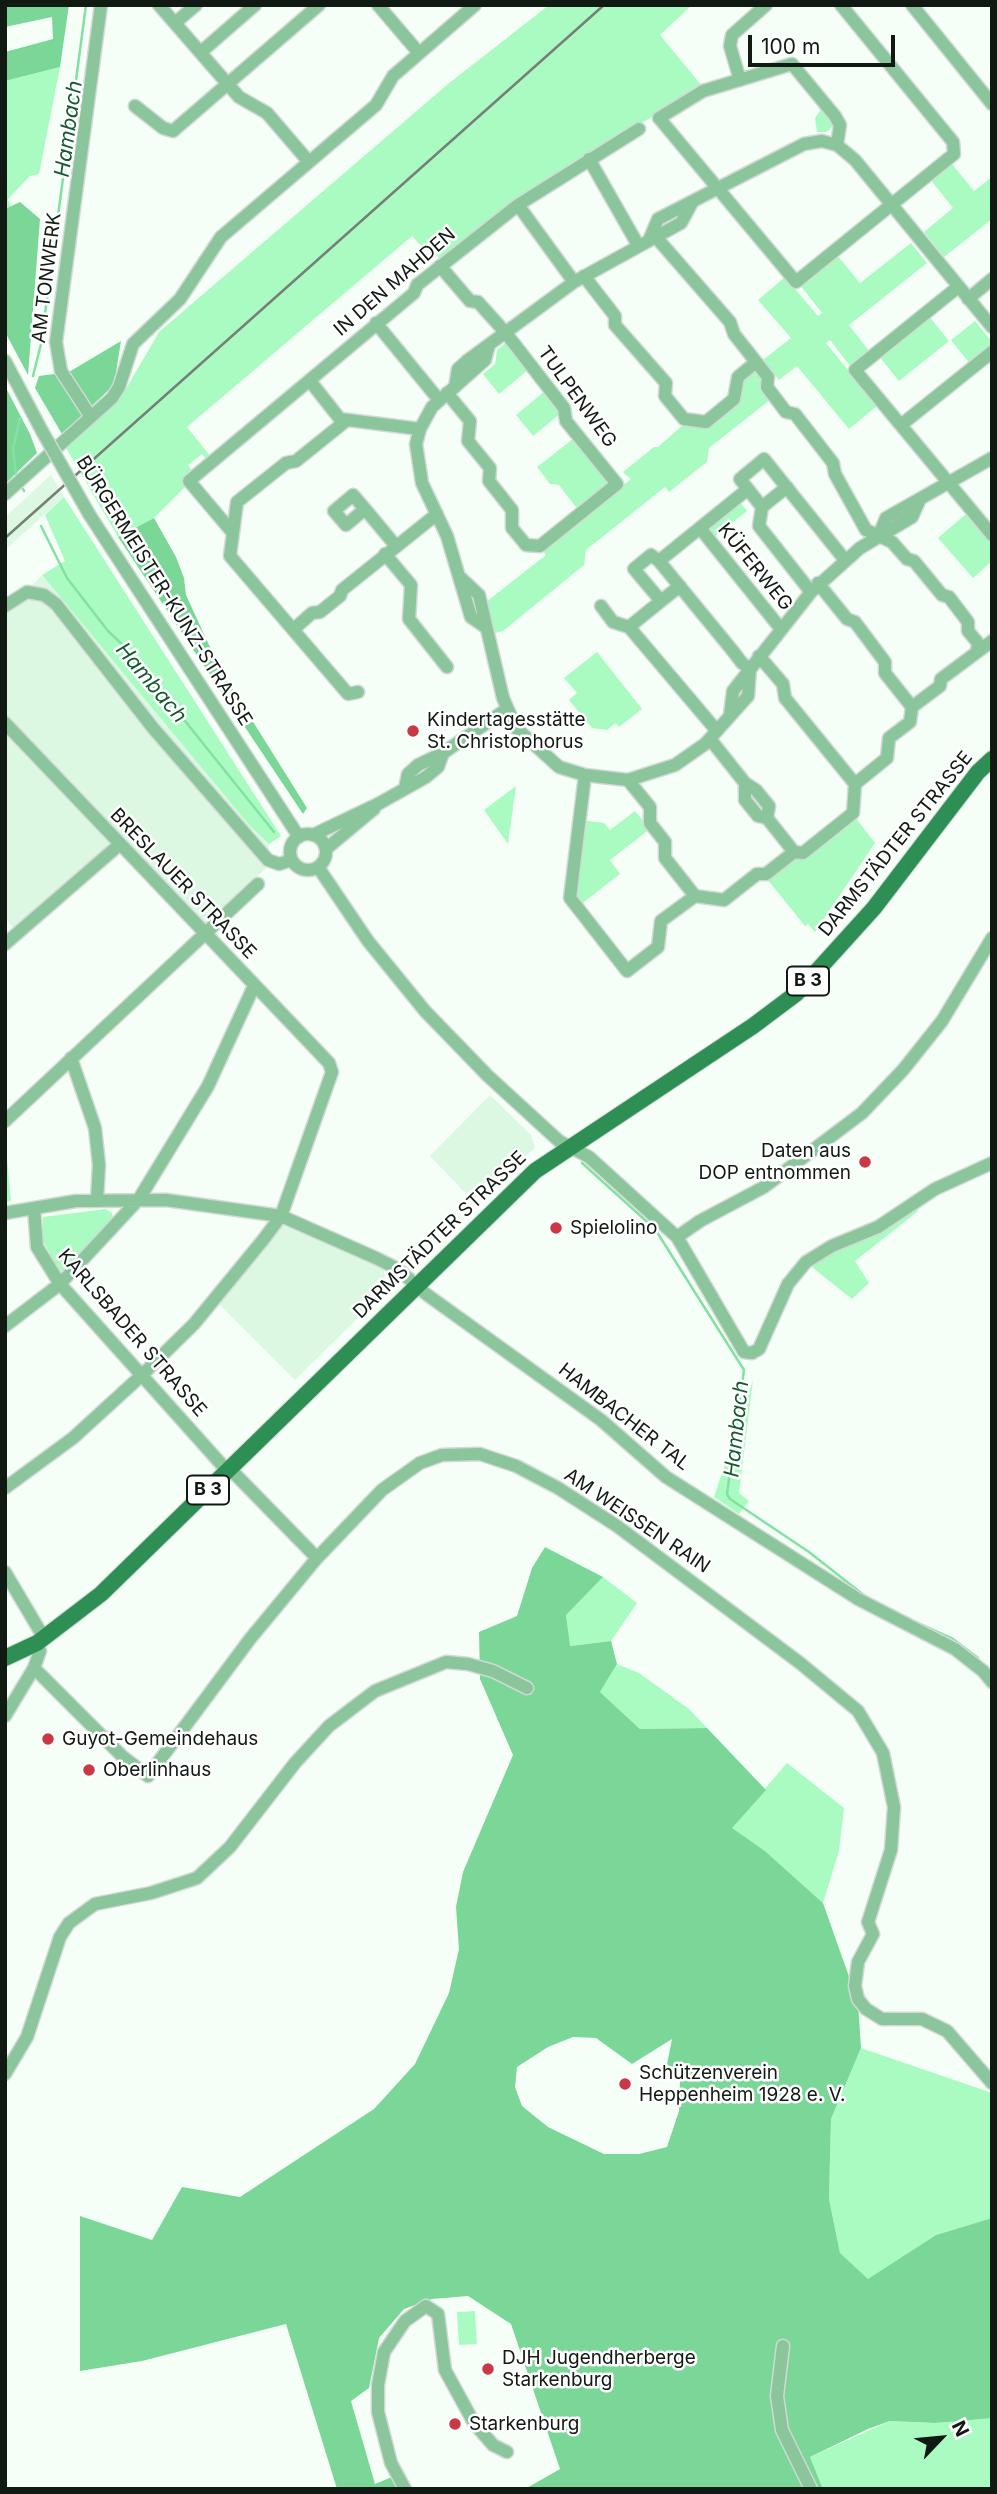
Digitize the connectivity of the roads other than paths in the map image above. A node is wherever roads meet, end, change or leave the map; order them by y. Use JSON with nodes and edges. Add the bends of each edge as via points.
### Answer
{"nodes":[{"id":1,"x":101,"y":5,"type":"edge"},
{"id":2,"x":159,"y":5,"type":"edge"},
{"id":3,"x":196,"y":5,"type":"edge"},
{"id":4,"x":255,"y":5,"type":"edge"},
{"id":5,"x":318,"y":5,"type":"edge"},
{"id":6,"x":378,"y":5,"type":"edge"},
{"id":7,"x":475,"y":5,"type":"edge"},
{"id":8,"x":766,"y":5,"type":"edge"},
{"id":9,"x":841,"y":5,"type":"edge"},
{"id":10,"x":912,"y":5,"type":"edge"},
{"id":11,"x":175,"y":23,"type":"junction"},
{"id":12,"x":201,"y":52,"type":"junction"},
{"id":13,"x":418,"y":53,"type":"junction"},
{"id":14,"x":740,"y":80,"type":"junction"},
{"id":15,"x":227,"y":83,"type":"junction"},
{"id":16,"x":992,"y":104,"type":"edge"},
{"id":17,"x":135,"y":106,"type":"dead end"},
{"id":18,"x":639,"y":129,"type":"dead end"},
{"id":19,"x":837,"y":145,"type":"junction"},
{"id":20,"x":589,"y":159,"type":"junction"},
{"id":21,"x":309,"y":162,"type":"junction"},
{"id":22,"x":719,"y":188,"type":"junction"},
{"id":23,"x":518,"y":205,"type":"junction"},
{"id":24,"x":892,"y":205,"type":"junction"},
{"id":25,"x":652,"y":237,"type":"junction"},
{"id":26,"x":638,"y":245,"type":"junction"},
{"id":27,"x":440,"y":266,"type":"junction"},
{"id":28,"x":579,"y":279,"type":"junction"},
{"id":29,"x":992,"y":279,"type":"edge"},
{"id":30,"x":958,"y":287,"type":"junction"},
{"id":31,"x":968,"y":299,"type":"junction"},
{"id":32,"x":376,"y":323,"type":"junction"},
{"id":33,"x":992,"y":327,"type":"edge"},
{"id":34,"x":505,"y":332,"type":"junction"},
{"id":35,"x":992,"y":352,"type":"edge"},
{"id":36,"x":5,"y":361,"type":"edge"},
{"id":37,"x":756,"y":362,"type":"junction"},
{"id":38,"x":310,"y":381,"type":"junction"},
{"id":39,"x":447,"y":393,"type":"junction"},
{"id":40,"x":91,"y":417,"type":"junction"},
{"id":41,"x":346,"y":420,"type":"junction"},
{"id":42,"x":901,"y":425,"type":"junction"},
{"id":43,"x":420,"y":429,"type":"junction"},
{"id":44,"x":992,"y":458,"type":"edge"},
{"id":45,"x":948,"y":482,"type":"junction"},
{"id":46,"x":787,"y":487,"type":"junction"},
{"id":47,"x":748,"y":489,"type":"junction"},
{"id":48,"x":5,"y":494,"type":"edge"},
{"id":49,"x":237,"y":502,"type":"junction"},
{"id":50,"x":762,"y":507,"type":"junction"},
{"id":51,"x":365,"y":509,"type":"dead end"},
{"id":52,"x":215,"y":513,"type":"junction"},
{"id":53,"x":437,"y":514,"type":"junction"},
{"id":54,"x":700,"y":528,"type":"junction"},
{"id":55,"x":233,"y":533,"type":"junction"},
{"id":56,"x":992,"y":535,"type":"edge"},
{"id":57,"x":879,"y":536,"type":"junction"},
{"id":58,"x":391,"y":550,"type":"junction"},
{"id":59,"x":845,"y":560,"type":"junction"},
{"id":60,"x":659,"y":561,"type":"junction"},
{"id":61,"x":680,"y":586,"type":"junction"},
{"id":62,"x":815,"y":587,"type":"junction"},
{"id":63,"x":661,"y":601,"type":"junction"},
{"id":64,"x":5,"y":606,"type":"edge"},
{"id":65,"x":601,"y":606,"type":"dead end"},
{"id":66,"x":629,"y":627,"type":"junction"},
{"id":67,"x":295,"y":628,"type":"junction"},
{"id":68,"x":781,"y":629,"type":"junction"},
{"id":69,"x":992,"y":640,"type":"edge"},
{"id":70,"x":978,"y":652,"type":"junction"},
{"id":71,"x":759,"y":656,"type":"junction"},
{"id":72,"x":447,"y":667,"type":"dead end"},
{"id":73,"x":750,"y":668,"type":"junction"},
{"id":74,"x":358,"y":692,"type":"dead end"},
{"id":75,"x":912,"y":707,"type":"junction"},
{"id":76,"x":507,"y":709,"type":"junction"},
{"id":77,"x":5,"y":723,"type":"edge"},
{"id":78,"x":713,"y":735,"type":"junction"},
{"id":79,"x":992,"y":759,"type":"edge"},
{"id":80,"x":585,"y":775,"type":"junction"},
{"id":81,"x":628,"y":780,"type":"junction"},
{"id":82,"x":855,"y":784,"type":"junction"},
{"id":83,"x":378,"y":804,"type":"junction"},
{"id":84,"x":313,"y":835,"type":"junction"},
{"id":85,"x":299,"y":837,"type":"junction"},
{"id":86,"x":119,"y":845,"type":"junction"},
{"id":87,"x":326,"y":849,"type":"junction"},
{"id":88,"x":794,"y":852,"type":"junction"},
{"id":89,"x":292,"y":860,"type":"junction"},
{"id":90,"x":318,"y":867,"type":"junction"},
{"id":91,"x":258,"y":884,"type":"dead end"},
{"id":92,"x":695,"y":896,"type":"junction"},
{"id":93,"x":205,"y":935,"type":"junction"},
{"id":94,"x":992,"y":937,"type":"edge"},
{"id":95,"x":5,"y":944,"type":"edge"},
{"id":96,"x":254,"y":986,"type":"junction"},
{"id":97,"x":71,"y":1058,"type":"junction"},
{"id":98,"x":5,"y":1121,"type":"edge"},
{"id":99,"x":569,"y":1147,"type":"junction"},
{"id":100,"x":992,"y":1163,"type":"edge"},
{"id":101,"x":139,"y":1199,"type":"junction"},
{"id":102,"x":97,"y":1201,"type":"junction"},
{"id":103,"x":34,"y":1208,"type":"junction"},
{"id":104,"x":5,"y":1213,"type":"edge"},
{"id":105,"x":281,"y":1216,"type":"junction"},
{"id":106,"x":677,"y":1237,"type":"junction"},
{"id":107,"x":60,"y":1284,"type":"junction"},
{"id":108,"x":416,"y":1285,"type":"junction"},
{"id":109,"x":5,"y":1326,"type":"edge"},
{"id":110,"x":142,"y":1376,"type":"junction"},
{"id":111,"x":228,"y":1470,"type":"junction"},
{"id":112,"x":5,"y":1488,"type":"edge"},
{"id":113,"x":317,"y":1558,"type":"junction"},
{"id":114,"x":5,"y":1572,"type":"edge"},
{"id":115,"x":41,"y":1641,"type":"junction"},
{"id":116,"x":5,"y":1658,"type":"edge"},
{"id":117,"x":34,"y":1668,"type":"junction"},
{"id":118,"x":992,"y":1682,"type":"edge"},
{"id":119,"x":527,"y":1688,"type":"dead end"},
{"id":120,"x":5,"y":1716,"type":"edge"},
{"id":121,"x":5,"y":2074,"type":"edge"},
{"id":122,"x":992,"y":2083,"type":"edge"},
{"id":123,"x":783,"y":2346,"type":"dead end"},
{"id":124,"x":507,"y":2452,"type":"dead end"},
{"id":125,"x":405,"y":2489,"type":"edge"},
{"id":126,"x":811,"y":2489,"type":"edge"}],
"edges":[{"from":1,"to":40,"type":"street","name":"AM TONWERK","via":[[56,342],[61,371]]},
{"from":2,"to":11,"type":"street"},
{"from":3,"to":11,"type":"street"},
{"from":4,"to":12,"type":"street"},
{"from":5,"to":15,"type":"street"},
{"from":6,"to":13,"type":"street"},
{"from":7,"to":13,"type":"street"},
{"from":8,"to":14,"type":"street","via":[[732,35],[730,46]]},
{"from":9,"to":24,"type":"street","via":[[953,142],[954,154]]},
{"from":10,"to":16,"type":"street"},
{"from":11,"to":12,"type":"street"},
{"from":12,"to":15,"type":"street"},
{"from":13,"to":21,"type":"street","via":[[393,76],[376,105]]},
{"from":14,"to":19,"type":"street","via":[[792,64],[835,116],[840,129]]},
{"from":14,"to":22,"type":"street","via":[[703,91],[659,118]]},
{"from":15,"to":17,"type":"street","via":[[173,131]]},
{"from":15,"to":21,"type":"street","via":[[239,97],[267,113]]},
{"from":18,"to":20,"type":"street","name":"IN DEN MAHDEN"},
{"from":19,"to":22,"type":"street","via":[[822,141],[804,144]]},
{"from":19,"to":24,"type":"street"},
{"from":20,"to":23,"type":"street","name":"IN DEN MAHDEN"},
{"from":20,"to":26,"type":"street"},
{"from":21,"to":40,"type":"street","via":[[221,237],[180,299],[133,344],[117,392]]},
{"from":22,"to":24,"type":"street","via":[[796,282]]},
{"from":22,"to":25,"type":"street","via":[[693,201],[681,223]]},
{"from":23,"to":27,"type":"street","name":"IN DEN MAHDEN"},
{"from":23,"to":28,"type":"street"},
{"from":24,"to":30,"type":"street"},
{"from":25,"to":26,"type":"street"},
{"from":25,"to":37,"type":"street","via":[[730,322]]},
{"from":26,"to":28,"type":"street"},
{"from":27,"to":32,"type":"street","name":"IN DEN MAHDEN"},
{"from":27,"to":34,"type":"street"},
{"from":28,"to":34,"type":"street"},
{"from":28,"to":37,"type":"street","via":[[615,316],[615,325],[666,383],[665,396],[684,419],[706,422],[734,399],[738,377]]},
{"from":29,"to":31,"type":"street"},
{"from":30,"to":31,"type":"street"},
{"from":30,"to":42,"type":"street","via":[[855,370]]},
{"from":31,"to":33,"type":"street"},
{"from":32,"to":38,"type":"street","name":"IN DEN MAHDEN"},
{"from":32,"to":39,"type":"street"},
{"from":34,"to":39,"type":"street","via":[[489,345],[485,360]]},
{"from":34,"to":39,"type":"street","name":"TULPENWEG","via":[[564,408],[566,421],[617,484],[540,546],[526,545],[512,528],[512,510],[489,481],[490,468],[468,441],[470,421]]},
{"from":35,"to":42,"type":"street"},
{"from":36,"to":85,"type":"street","name":"BÜRGERMEISTER-KUNZ-STRASSE","bridge":true,"via":[[89,514]]},
{"from":37,"to":57,"type":"street","via":[[786,412],[795,414],[833,463],[866,530]]},
{"from":38,"to":41,"type":"street","via":[[340,419]]},
{"from":38,"to":52,"type":"street","name":"IN DEN MAHDEN","via":[[189,481]]},
{"from":39,"to":43,"type":"street"},
{"from":40,"to":48,"type":"street"},
{"from":41,"to":43,"type":"street"},
{"from":41,"to":49,"type":"street"},
{"from":42,"to":45,"type":"street"},
{"from":43,"to":53,"type":"street","via":[[418,468]]},
{"from":44,"to":45,"type":"street"},
{"from":45,"to":56,"type":"street"},
{"from":45,"to":57,"type":"street","via":[[920,499],[912,517]]},
{"from":46,"to":47,"type":"street","via":[[764,459],[740,479]]},
{"from":46,"to":50,"type":"street"},
{"from":46,"to":59,"type":"street"},
{"from":47,"to":50,"type":"street"},
{"from":47,"to":54,"type":"street"},
{"from":49,"to":52,"type":"street"},
{"from":49,"to":55,"type":"street"},
{"from":50,"to":62,"type":"street","via":[[760,526]]},
{"from":51,"to":58,"type":"street"},
{"from":52,"to":55,"type":"street"},
{"from":53,"to":58,"type":"street"},
{"from":53,"to":76,"type":"street","via":[[461,578],[479,595]]},
{"from":54,"to":60,"type":"street"},
{"from":54,"to":68,"type":"street","name":"KÜFERWEG"},
{"from":55,"to":67,"type":"street","via":[[230,556],[290,630]]},
{"from":57,"to":59,"type":"street"},
{"from":57,"to":70,"type":"street","via":[[914,561],[942,595],[949,597],[968,622]]},
{"from":58,"to":67,"type":"street","via":[[340,596]]},
{"from":58,"to":72,"type":"street","via":[[411,585],[408,619]]},
{"from":59,"to":62,"type":"street"},
{"from":60,"to":61,"type":"street"},
{"from":60,"to":63,"type":"street","via":[[651,555],[634,569]]},
{"from":61,"to":63,"type":"street"},
{"from":61,"to":73,"type":"street"},
{"from":62,"to":68,"type":"street"},
{"from":62,"to":75,"type":"street","via":[[855,622]]},
{"from":63,"to":66,"type":"street"},
{"from":64,"to":89,"type":"street","via":[[17,596],[35,592],[56,604],[153,728],[268,860],[279,864]]},
{"from":65,"to":66,"type":"street","via":[[613,622]]},
{"from":66,"to":78,"type":"street"},
{"from":67,"to":74,"type":"street","via":[[348,694]]},
{"from":68,"to":71,"type":"street"},
{"from":69,"to":70,"type":"street"},
{"from":70,"to":75,"type":"street"},
{"from":71,"to":73,"type":"street"},
{"from":71,"to":82,"type":"street","via":[[782,684],[785,698]]},
{"from":73,"to":78,"type":"street","via":[[733,691],[730,715]]},
{"from":75,"to":82,"type":"street","via":[[910,722],[889,738],[887,758]]},
{"from":76,"to":80,"type":"street","via":[[523,735],[546,757],[559,767]]},
{"from":76,"to":83,"type":"street","via":[[412,770],[405,788]]},
{"from":77,"to":86,"type":"street","name":"BRESLAUER STRASSE"},
{"from":78,"to":81,"type":"street","via":[[675,765]]},
{"from":78,"to":88,"type":"street","via":[[745,783],[769,806],[767,818]]},
{"from":79,"to":99,"type":"main road","name":"DARMSTÄDTER STRASSE","number":"B 3","via":[[874,908],[797,993]]},
{"from":80,"to":81,"type":"street"},
{"from":80,"to":92,"type":"street","via":[[570,898],[627,971],[658,947],[661,921]]},
{"from":81,"to":92,"type":"street","via":[[650,807],[650,823],[665,842],[665,858]]},
{"from":82,"to":88,"type":"street","via":[[853,813],[803,853]]},
{"from":83,"to":84,"type":"street"},
{"from":83,"to":87,"type":"street"},
{"from":84,"to":85,"type":"street"},
{"from":84,"to":87,"type":"street"},
{"from":85,"to":89,"type":"street","via":[[290,849]]},
{"from":86,"to":93,"type":"street","name":"BRESLAUER STRASSE"},
{"from":86,"to":95,"type":"street"},
{"from":87,"to":90,"type":"street"},
{"from":88,"to":92,"type":"street","via":[[724,900]]},
{"from":89,"to":90,"type":"street","via":[[306,870]]},
{"from":90,"to":99,"type":"street","via":[[368,941],[425,1012],[488,1076]]},
{"from":91,"to":93,"type":"street"},
{"from":93,"to":96,"type":"street","name":"BRESLAUER STRASSE"},
{"from":93,"to":97,"type":"street"},
{"from":94,"to":106,"type":"street","via":[[942,1021],[862,1112],[764,1187]]},
{"from":96,"to":101,"type":"street","via":[[208,1086]]},
{"from":96,"to":105,"type":"street","name":"BRESLAUER STRASSE","via":[[329,1063],[332,1072]]},
{"from":97,"to":98,"type":"street"},
{"from":97,"to":102,"type":"street","via":[[95,1128]]},
{"from":99,"to":106,"type":"street","via":[[589,1157]]},
{"from":99,"to":108,"type":"main road","name":"DARMSTÄDTER STRASSE","number":"B 3","via":[[512,1192]]},
{"from":100,"to":106,"type":"street","via":[[935,1189],[878,1227],[806,1262],[788,1284],[759,1349],[752,1353],[740,1346]]},
{"from":101,"to":102,"type":"street","name":"HAMBACHER TAL"},
{"from":101,"to":105,"type":"street","name":"HAMBACHER TAL"},
{"from":101,"to":107,"type":"street"},
{"from":102,"to":103,"type":"street","name":"HAMBACHER TAL"},
{"from":103,"to":104,"type":"street","name":"HAMBACHER TAL"},
{"from":103,"to":107,"type":"street","name":"KARLSBADER STRASSE","via":[[37,1247]]},
{"from":105,"to":108,"type":"street","name":"HAMBACHER TAL","via":[[398,1269]]},
{"from":105,"to":110,"type":"street","via":[[217,1298]]},
{"from":107,"to":109,"type":"street"},
{"from":107,"to":110,"type":"street","name":"KARLSBADER STRASSE"},
{"from":108,"to":111,"type":"main road","name":"DARMSTÄDTER STRASSE","number":"B 3"},
{"from":108,"to":118,"type":"street","name":"HAMBACHER TAL","via":[[601,1420],[666,1477],[858,1599],[955,1649]]},
{"from":110,"to":111,"type":"street","name":"KARLSBADER STRASSE"},
{"from":110,"to":112,"type":"street","via":[[73,1438]]},
{"from":111,"to":113,"type":"street","name":"KARLSBADER STRASSE"},
{"from":111,"to":115,"type":"main road","name":"DARMSTÄDTER STRASSE","number":"B 3","via":[[101,1594]]},
{"from":113,"to":117,"type":"street","name":"AM WEISSEN RAIN","via":[[148,1776]]},
{"from":113,"to":122,"type":"street","name":"AM WEISSEN RAIN","via":[[382,1490],[409,1470],[442,1455],[472,1453],[501,1460],[558,1488],[714,1597],[844,1698],[883,1753],[894,1807],[891,1850],[868,1922],[873,1934],[858,1962],[858,1999],[881,2019],[922,2019],[947,2031]]},
{"from":114,"to":115,"type":"street"},
{"from":115,"to":116,"type":"main road","name":"DARMSTÄDTER STRASSE","number":"B 3"},
{"from":115,"to":117,"type":"street"},
{"from":117,"to":120,"type":"street"},
{"from":119,"to":121,"type":"street","via":[[493,1671],[446,1662],[375,1691],[329,1726],[230,1847],[197,1878],[95,1904],[69,1923],[60,1937],[27,2037]]},
{"from":123,"to":126,"type":"street","via":[[777,2396],[782,2430]]},
{"from":124,"to":125,"type":"street","via":[[474,2423],[445,2370],[438,2314],[426,2306],[405,2321],[384,2352],[378,2385],[377,2412],[391,2463]]}]}
